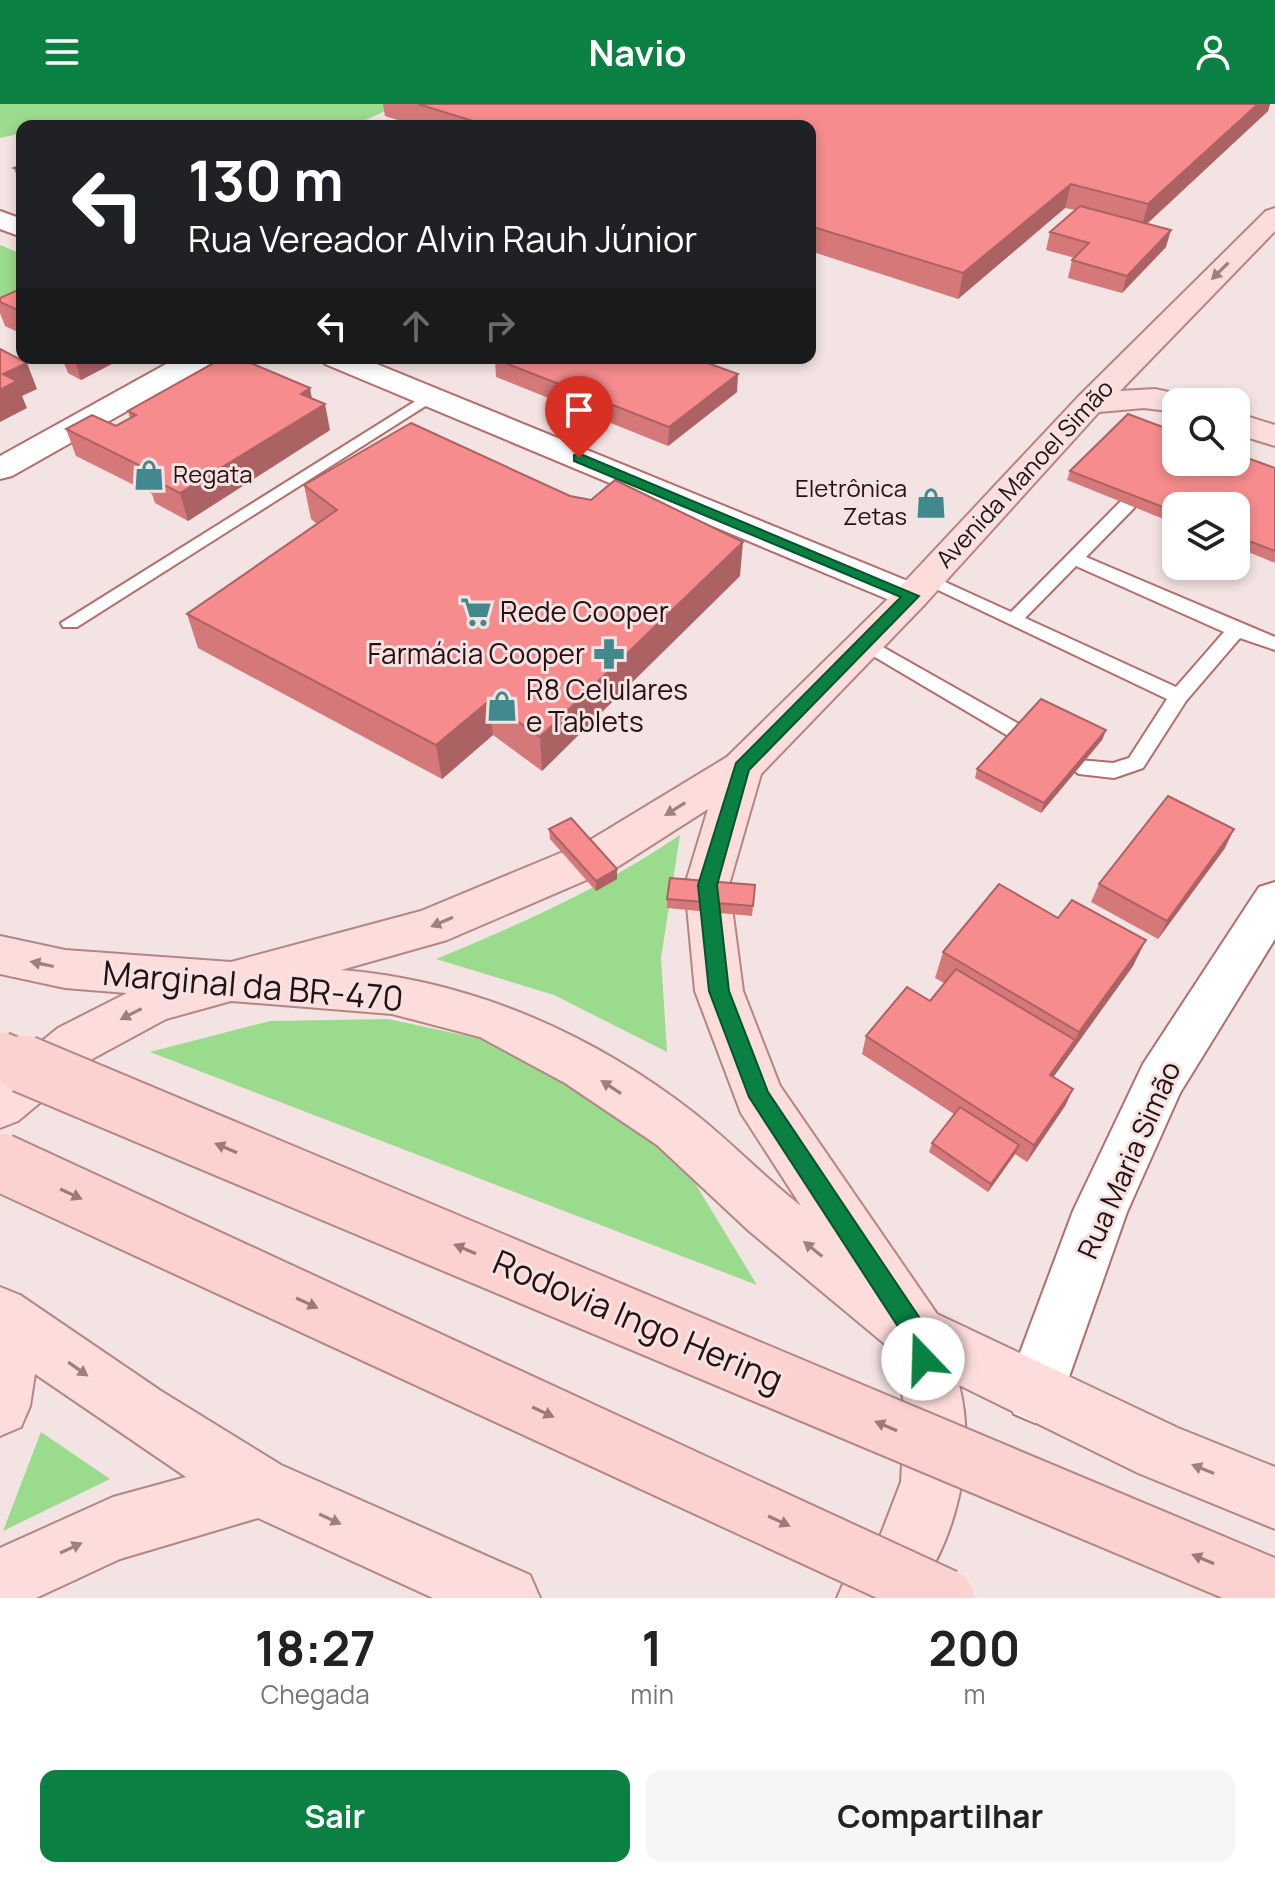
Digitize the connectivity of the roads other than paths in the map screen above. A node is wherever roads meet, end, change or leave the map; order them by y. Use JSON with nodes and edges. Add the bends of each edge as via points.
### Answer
{"nodes":[{"id":1,"x":1275,"y":216,"type":"edge"},
{"id":2,"x":1142,"y":351,"type":"junction"},
{"id":3,"x":188,"y":364,"type":"edge"},
{"id":4,"x":350,"y":364,"type":"edge"},
{"id":5,"x":1162,"y":394,"type":"edge"},
{"id":6,"x":430,"y":397,"type":"junction"},
{"id":7,"x":1162,"y":401,"type":"edge"},
{"id":8,"x":1089,"y":404,"type":"junction"},
{"id":9,"x":1250,"y":428,"type":"edge"},
{"id":10,"x":1275,"y":436,"type":"edge"},
{"id":11,"x":0,"y":469,"type":"edge"},
{"id":12,"x":1128,"y":504,"type":"edge"},
{"id":13,"x":1075,"y":559,"type":"junction"},
{"id":14,"x":919,"y":588,"type":"junction"},
{"id":15,"x":1013,"y":620,"type":"junction"},
{"id":16,"x":70,"y":623,"type":"dead end"},
{"id":17,"x":1236,"y":630,"type":"junction"},
{"id":18,"x":865,"y":643,"type":"junction"},
{"id":19,"x":1275,"y":644,"type":"edge"},
{"id":20,"x":1179,"y":696,"type":"junction"},
{"id":21,"x":1017,"y":732,"type":"edge"},
{"id":22,"x":1079,"y":767,"type":"edge"},
{"id":23,"x":742,"y":768,"type":"junction"},
{"id":24,"x":1275,"y":900,"type":"edge"},
{"id":25,"x":0,"y":955,"type":"edge"},
{"id":26,"x":231,"y":980,"type":"junction"},
{"id":27,"x":0,"y":1054,"type":"edge"},
{"id":28,"x":0,"y":1105,"type":"edge"},
{"id":29,"x":0,"y":1162,"type":"edge"},
{"id":30,"x":7,"y":1320,"type":"edge"},
{"id":31,"x":917,"y":1334,"type":"junction"},
{"id":32,"x":1035,"y":1393,"type":"junction"},
{"id":33,"x":0,"y":1406,"type":"edge"},
{"id":34,"x":259,"y":1487,"type":"junction"},
{"id":35,"x":1275,"y":1498,"type":"edge"},
{"id":36,"x":0,"y":1581,"type":"edge"},
{"id":37,"x":1275,"y":1589,"type":"edge"},
{"id":38,"x":507,"y":1598,"type":"edge"},
{"id":39,"x":870,"y":1598,"type":"edge"},
{"id":40,"x":945,"y":1598,"type":"edge"}],
"edges":[{"from":1,"to":2,"type":"main road","name":"Avenida Manoel Simão","one_way":true},
{"from":2,"to":5,"type":"main road","via":[[1146,377]]},
{"from":2,"to":8,"type":"main road","name":"Avenida Manoel Simão"},
{"from":3,"to":11,"type":"street"},
{"from":4,"to":6,"type":"street"},
{"from":6,"to":14,"type":"street"},
{"from":6,"to":16,"type":"lane"},
{"from":7,"to":8,"type":"main road"},
{"from":8,"to":14,"type":"main road","name":"Avenida Manoel Simão"},
{"from":9,"to":10,"type":"main road"},
{"from":12,"to":13,"type":"lane"},
{"from":13,"to":15,"type":"lane"},
{"from":13,"to":17,"type":"lane"},
{"from":14,"to":15,"type":"lane"},
{"from":14,"to":18,"type":"main road","name":"Avenida Manoel Simão"},
{"from":15,"to":20,"type":"lane"},
{"from":17,"to":19,"type":"lane"},
{"from":17,"to":20,"type":"lane"},
{"from":18,"to":21,"type":"lane"},
{"from":18,"to":23,"type":"main road","name":"Avenida Manoel Simão"},
{"from":20,"to":22,"type":"lane","via":[[1136,763],[1114,771]]},
{"from":23,"to":26,"type":"main road","name":"Avenida Manoel Simão","one_way":true,"via":[[603,854],[431,927]]},
{"from":23,"to":31,"type":"main road","name":"Avenida Manoel Simão","via":[[707,885],[719,991],[759,1097]]},
{"from":24,"to":32,"type":"street","name":"Rua Maria Simão","via":[[1161,1080],[1100,1211]]},
{"from":26,"to":25,"type":"main road","name":"Marginal da BR-470","one_way":true,"via":[[65,969]]},
{"from":26,"to":28,"type":"main road","name":"Avenida Manoel Simão","one_way":true,"via":[[153,1003],[76,1043]]},
{"from":31,"to":26,"type":"main road","name":"Marginal da BR-470","one_way":true,"via":[[675,1129],[583,1068],[492,1020],[392,994]]},
{"from":37,"to":27,"type":"highway","name":"Rodovia Ingo Hering","one_way":true,"bridge":true},
{"from":29,"to":40,"type":"highway","one_way":true,"bridge":true},
{"from":30,"to":33,"type":"main road"},
{"from":30,"to":34,"type":"main road","one_way":true},
{"from":31,"to":32,"type":"main road","name":"Marginal da BR-470"},
{"from":31,"to":39,"type":"main road","via":[[935,1407],[932,1482],[905,1555]]},
{"from":35,"to":32,"type":"main road","name":"Marginal da BR-470","one_way":true},
{"from":36,"to":34,"type":"main road","one_way":true,"via":[[113,1529]]},
{"from":34,"to":38,"type":"main road","one_way":true}]}
